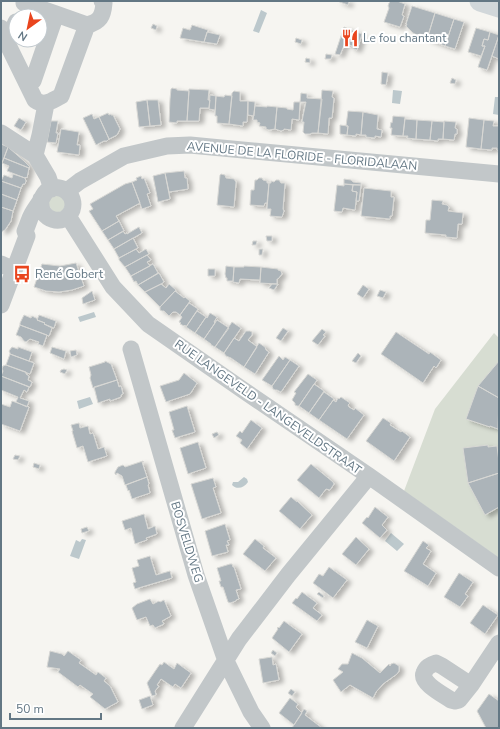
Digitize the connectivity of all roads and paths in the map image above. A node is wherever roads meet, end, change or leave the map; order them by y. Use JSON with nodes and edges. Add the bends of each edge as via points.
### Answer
{"nodes":[{"id":1,"x":102,"y":1,"type":"edge"},
{"id":2,"x":480,"y":1,"type":"edge"},
{"id":3,"x":22,"y":7,"type":"edge"},
{"id":4,"x":499,"y":7,"type":"edge"},
{"id":5,"x":56,"y":14,"type":"junction"},
{"id":6,"x":86,"y":25,"type":"junction"},
{"id":7,"x":4,"y":36,"type":"edge"},
{"id":8,"x":28,"y":84,"type":"junction"},
{"id":9,"x":46,"y":104,"type":"junction"},
{"id":10,"x":1,"y":133,"type":"edge"},
{"id":11,"x":35,"y":155,"type":"junction"},
{"id":12,"x":499,"y":174,"type":"edge"},
{"id":13,"x":53,"y":193,"type":"junction"},
{"id":14,"x":60,"y":218,"type":"junction"},
{"id":15,"x":27,"y":236,"type":"junction"},
{"id":16,"x":8,"y":267,"type":"edge"},
{"id":17,"x":1,"y":305,"type":"edge"},
{"id":18,"x":131,"y":349,"type":"dead end"},
{"id":19,"x":369,"y":476,"type":"junction"},
{"id":20,"x":499,"y":568,"type":"edge"},
{"id":21,"x":499,"y":643,"type":"edge"},
{"id":22,"x":226,"y":660,"type":"junction"},
{"id":23,"x":471,"y":685,"type":"dead end"},
{"id":24,"x":183,"y":728,"type":"edge"},
{"id":25,"x":262,"y":728,"type":"edge"}],
"edges":[{"from":1,"to":6,"type":"street","via":[[103,12],[100,18]]},
{"from":2,"to":4,"type":"main road"},
{"from":3,"to":5,"type":"street"},
{"from":5,"to":6,"type":"street"},
{"from":5,"to":8,"type":"street","via":[[33,81]]},
{"from":6,"to":9,"type":"street","via":[[61,96]]},
{"from":7,"to":8,"type":"street"},
{"from":8,"to":9,"type":"street","via":[[35,100]]},
{"from":9,"to":11,"type":"street"},
{"from":10,"to":11,"type":"street"},
{"from":11,"to":13,"type":"street","via":[[48,177]]},
{"from":12,"to":13,"type":"street","name":"AVENUE DE LA FLORIDE - FLORIDALAAN","via":[[190,145],[167,146],[124,156]]},
{"from":13,"to":14,"type":"street","via":[[41,204],[42,209],[48,217]]},
{"from":13,"to":14,"type":"street","via":[[71,196],[73,201],[71,212]]},
{"from":13,"to":15,"type":"street","name":"AVENUE DE LA FLORIDE - FLORIDALAAN","via":[[32,214],[25,231]]},
{"from":14,"to":15,"type":"street"},
{"from":14,"to":19,"type":"street","name":"RUE LANGEVELD - LANGEVELDSTRAAT","via":[[113,287],[148,324]]},
{"from":15,"to":16,"type":"street","name":"AVENUE DE LA FLORIDE - FLORIDALAAN"},
{"from":16,"to":17,"type":"street","name":"AVENUE DE LA FLORIDE - FLORIDALAAN"},
{"from":18,"to":22,"type":"street","name":"BOSVELDWEG","via":[[196,575]]},
{"from":19,"to":20,"type":"street","name":"RUE LANGEVELD - LANGEVELDSTRAAT"},
{"from":19,"to":22,"type":"street","via":[[288,575]]},
{"from":21,"to":23,"type":"street"},
{"from":22,"to":24,"type":"street"},
{"from":22,"to":25,"type":"street","name":"BOSVELDWEG","via":[[251,712]]}]}
